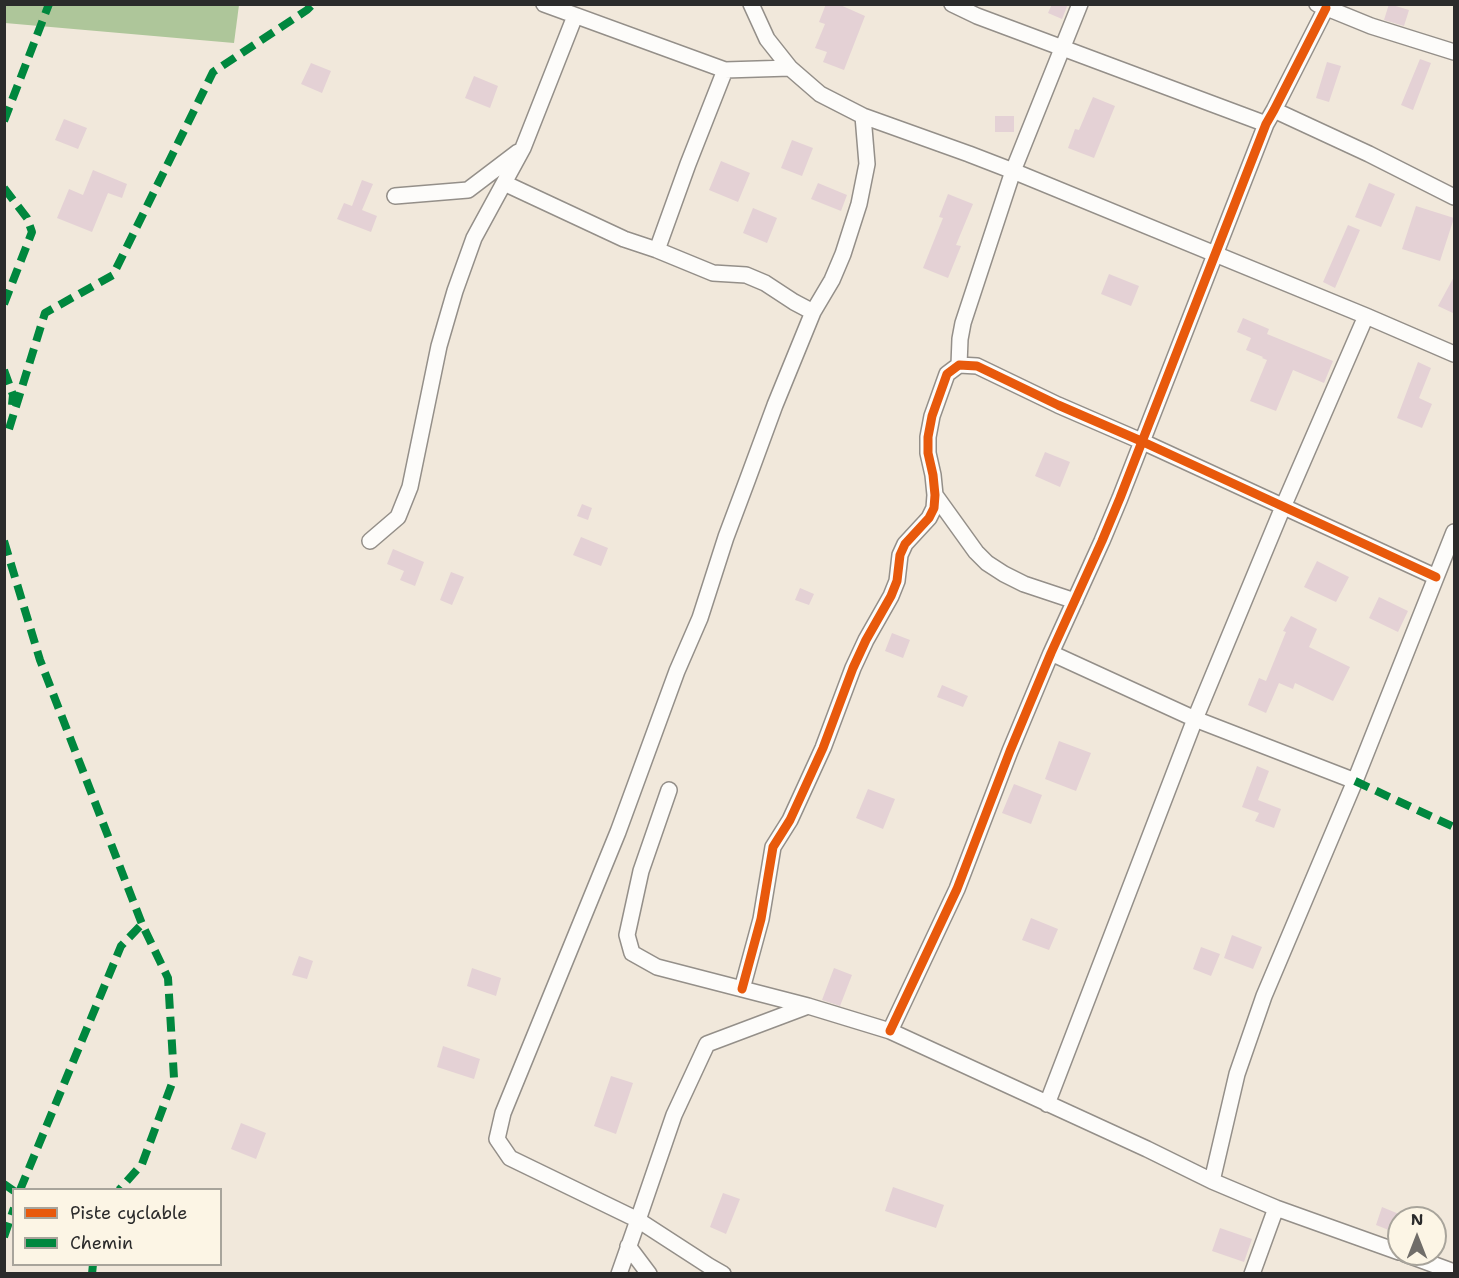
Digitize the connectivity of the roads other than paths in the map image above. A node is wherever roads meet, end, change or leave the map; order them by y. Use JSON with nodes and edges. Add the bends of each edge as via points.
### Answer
{"nodes":[{"id":1,"x":544,"y":4,"type":"edge"},
{"id":2,"x":751,"y":4,"type":"edge"},
{"id":3,"x":952,"y":4,"type":"edge"},
{"id":4,"x":1080,"y":4,"type":"edge"},
{"id":5,"x":1321,"y":6,"type":"edge"},
{"id":6,"x":575,"y":16,"type":"junction"},
{"id":7,"x":1062,"y":47,"type":"junction"},
{"id":8,"x":1455,"y":52,"type":"edge"},
{"id":9,"x":790,"y":68,"type":"junction"},
{"id":10,"x":725,"y":70,"type":"junction"},
{"id":11,"x":1274,"y":110,"type":"junction"},
{"id":12,"x":863,"y":116,"type":"junction"},
{"id":13,"x":1266,"y":124,"type":"junction"},
{"id":14,"x":523,"y":148,"type":"junction"},
{"id":15,"x":1013,"y":171,"type":"junction"},
{"id":16,"x":504,"y":183,"type":"junction"},
{"id":17,"x":395,"y":196,"type":"dead end"},
{"id":18,"x":1455,"y":197,"type":"edge"},
{"id":19,"x":657,"y":250,"type":"junction"},
{"id":20,"x":1216,"y":255,"type":"junction"},
{"id":21,"x":813,"y":312,"type":"junction"},
{"id":22,"x":1366,"y":316,"type":"junction"},
{"id":23,"x":1455,"y":354,"type":"edge"},
{"id":24,"x":959,"y":365,"type":"junction"},
{"id":25,"x":1141,"y":441,"type":"junction"},
{"id":26,"x":935,"y":495,"type":"junction"},
{"id":27,"x":1283,"y":507,"type":"junction"},
{"id":28,"x":1455,"y":532,"type":"edge"},
{"id":29,"x":370,"y":541,"type":"dead end"},
{"id":30,"x":1436,"y":577,"type":"junction"},
{"id":31,"x":1075,"y":601,"type":"junction"},
{"id":32,"x":1051,"y":653,"type":"junction"},
{"id":33,"x":1195,"y":719,"type":"junction"},
{"id":34,"x":1355,"y":781,"type":"junction"},
{"id":35,"x":669,"y":790,"type":"dead end"},
{"id":36,"x":742,"y":989,"type":"junction"},
{"id":37,"x":808,"y":1006,"type":"junction"},
{"id":38,"x":890,"y":1031,"type":"junction"},
{"id":39,"x":1047,"y":1104,"type":"junction"},
{"id":40,"x":1212,"y":1181,"type":"junction"},
{"id":41,"x":1276,"y":1208,"type":"junction"},
{"id":42,"x":638,"y":1220,"type":"junction"},
{"id":43,"x":628,"y":1246,"type":"junction"},
{"id":44,"x":1387,"y":1248,"type":"edge"},
{"id":45,"x":1438,"y":1266,"type":"edge"},
{"id":46,"x":1455,"y":1272,"type":"edge"},
{"id":47,"x":619,"y":1274,"type":"edge"},
{"id":48,"x":648,"y":1274,"type":"edge"},
{"id":49,"x":723,"y":1274,"type":"edge"},
{"id":50,"x":1252,"y":1274,"type":"edge"}],
"edges":[{"from":1,"to":6,"type":"street"},
{"from":2,"to":9,"type":"street","via":[[767,39]]},
{"from":3,"to":7,"type":"street"},
{"from":4,"to":7,"type":"street"},
{"from":5,"to":8,"type":"street"},
{"from":5,"to":11,"type":"street"},
{"from":6,"to":10,"type":"street"},
{"from":6,"to":14,"type":"street"},
{"from":7,"to":13,"type":"street"},
{"from":7,"to":15,"type":"street"},
{"from":9,"to":10,"type":"street"},
{"from":9,"to":12,"type":"street","via":[[820,94]]},
{"from":10,"to":19,"type":"street"},
{"from":11,"to":13,"type":"street"},
{"from":11,"to":18,"type":"street"},
{"from":12,"to":15,"type":"street"},
{"from":12,"to":21,"type":"street","via":[[867,164],[859,204],[843,255]]},
{"from":13,"to":20,"type":"street"},
{"from":14,"to":16,"type":"street"},
{"from":14,"to":17,"type":"street","via":[[468,190]]},
{"from":15,"to":20,"type":"street"},
{"from":15,"to":24,"type":"street","via":[[963,323]]},
{"from":16,"to":19,"type":"street"},
{"from":16,"to":29,"type":"street","via":[[474,238],[455,291],[439,346],[410,487],[398,517]]},
{"from":19,"to":21,"type":"street","via":[[713,273],[746,274]]},
{"from":20,"to":22,"type":"street"},
{"from":20,"to":25,"type":"street"},
{"from":21,"to":42,"type":"street","via":[[618,831],[503,1113],[497,1139],[510,1158]]},
{"from":22,"to":23,"type":"street"},
{"from":22,"to":27,"type":"street"},
{"from":24,"to":25,"type":"street","via":[[977,366]]},
{"from":24,"to":26,"type":"street","via":[[946,374],[928,437]]},
{"from":25,"to":27,"type":"street"},
{"from":25,"to":31,"type":"street"},
{"from":26,"to":31,"type":"street","via":[[987,563],[1024,584]]},
{"from":26,"to":36,"type":"street","via":[[929,518],[904,544],[891,596],[866,640],[823,747],[773,847],[761,920]]},
{"from":27,"to":30,"type":"street"},
{"from":27,"to":33,"type":"street"},
{"from":28,"to":30,"type":"street"},
{"from":30,"to":34,"type":"street"},
{"from":31,"to":32,"type":"street"},
{"from":32,"to":33,"type":"street"},
{"from":32,"to":38,"type":"street","via":[[957,889]]},
{"from":33,"to":34,"type":"street"},
{"from":33,"to":39,"type":"street"},
{"from":34,"to":40,"type":"street","via":[[1264,996],[1237,1074]]},
{"from":35,"to":36,"type":"street","via":[[639,882],[627,935],[632,952],[657,968]]},
{"from":36,"to":37,"type":"street"},
{"from":37,"to":38,"type":"street"},
{"from":37,"to":42,"type":"street","via":[[707,1044],[674,1115]]},
{"from":38,"to":39,"type":"street"},
{"from":39,"to":40,"type":"street"},
{"from":40,"to":41,"type":"street"},
{"from":41,"to":44,"type":"street"},
{"from":41,"to":50,"type":"street"},
{"from":42,"to":43,"type":"street"},
{"from":42,"to":49,"type":"street"},
{"from":43,"to":47,"type":"street"},
{"from":43,"to":48,"type":"street"},
{"from":45,"to":46,"type":"street"}]}
